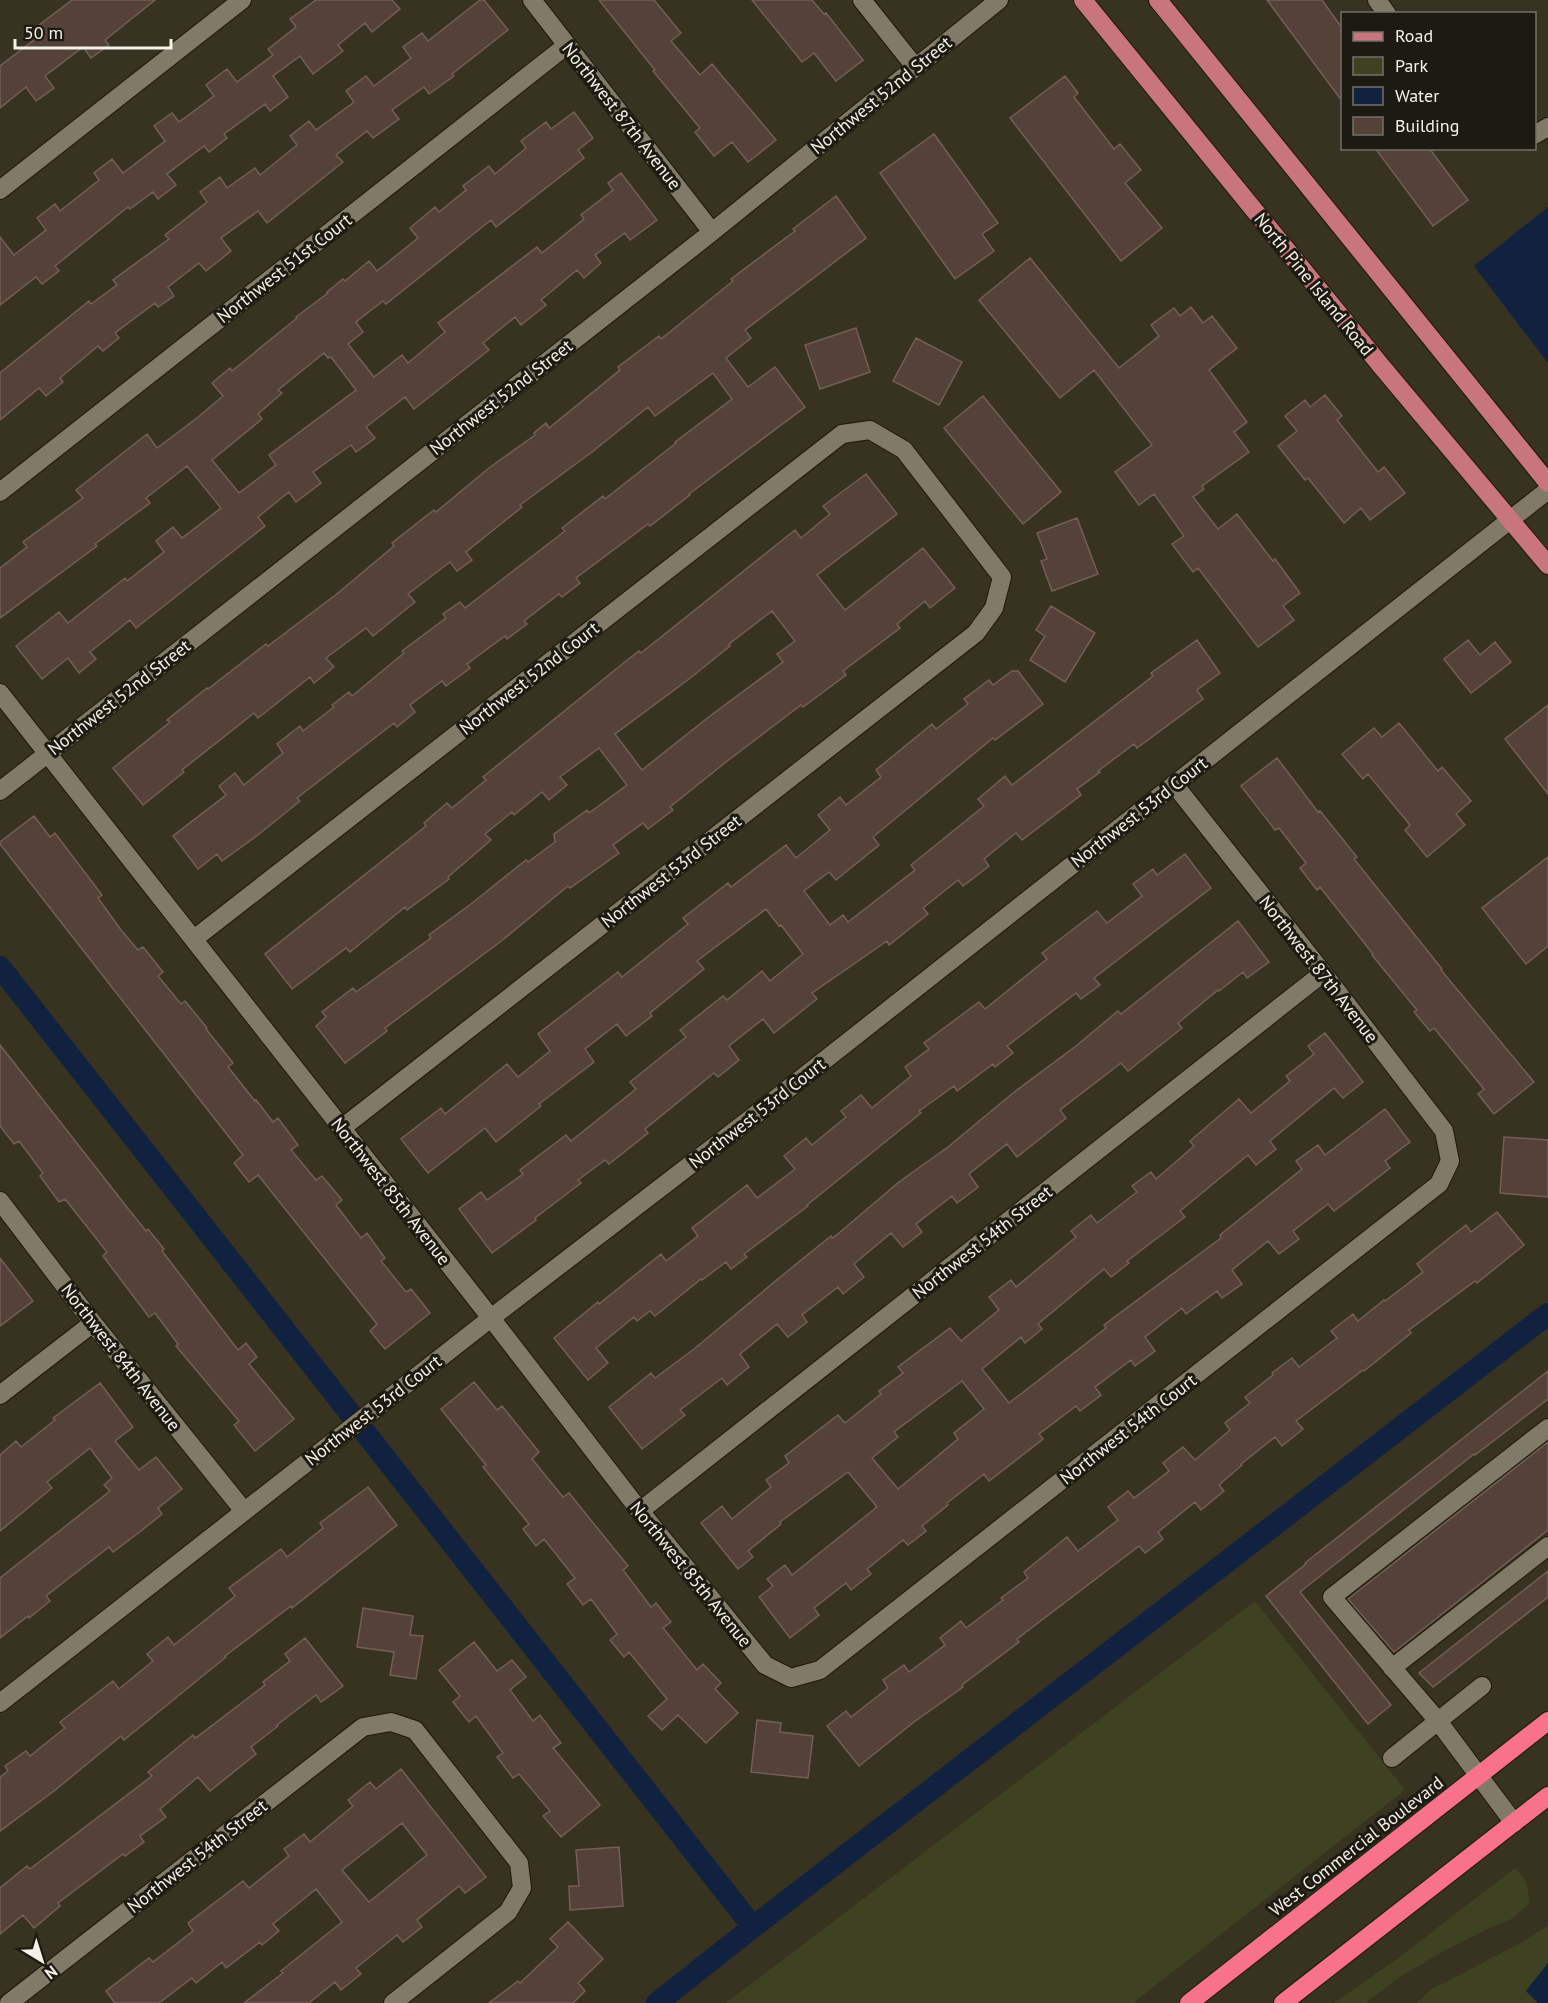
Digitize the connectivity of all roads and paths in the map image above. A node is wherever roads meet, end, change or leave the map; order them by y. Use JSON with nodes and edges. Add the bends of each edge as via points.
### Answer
{"nodes":[{"id":1,"x":242,"y":0,"type":"edge"},
{"id":2,"x":532,"y":0,"type":"edge"},
{"id":3,"x":862,"y":0,"type":"edge"},
{"id":4,"x":999,"y":0,"type":"edge"},
{"id":5,"x":1083,"y":0,"type":"edge"},
{"id":6,"x":1158,"y":0,"type":"edge"},
{"id":7,"x":567,"y":45,"type":"junction"},
{"id":8,"x":916,"y":68,"type":"junction"},
{"id":9,"x":0,"y":190,"type":"edge"},
{"id":10,"x":712,"y":232,"type":"junction"},
{"id":11,"x":1548,"y":483,"type":"edge"},
{"id":12,"x":1548,"y":490,"type":"edge"},
{"id":13,"x":0,"y":492,"type":"edge"},
{"id":14,"x":1512,"y":520,"type":"junction"},
{"id":15,"x":1548,"y":565,"type":"edge"},
{"id":16,"x":994,"y":608,"type":"joint"},
{"id":17,"x":0,"y":693,"type":"edge"},
{"id":18,"x":47,"y":754,"type":"junction"},
{"id":19,"x":1174,"y":784,"type":"junction"},
{"id":20,"x":0,"y":791,"type":"edge"},
{"id":21,"x":194,"y":939,"type":"junction"},
{"id":22,"x":1323,"y":973,"type":"junction"},
{"id":23,"x":342,"y":1128,"type":"junction"},
{"id":24,"x":1450,"y":1161,"type":"joint"},
{"id":25,"x":0,"y":1201,"type":"edge"},
{"id":26,"x":491,"y":1318,"type":"junction"},
{"id":27,"x":93,"y":1323,"type":"junction"},
{"id":28,"x":0,"y":1395,"type":"edge"},
{"id":29,"x":1548,"y":1428,"type":"edge"},
{"id":30,"x":244,"y":1511,"type":"junction"},
{"id":31,"x":640,"y":1511,"type":"junction"},
{"id":32,"x":1548,"y":1546,"type":"edge"},
{"id":33,"x":1392,"y":1668,"type":"junction"},
{"id":34,"x":791,"y":1678,"type":"joint"},
{"id":35,"x":1482,"y":1686,"type":"dead end"},
{"id":36,"x":0,"y":1703,"type":"edge"},
{"id":37,"x":1438,"y":1721,"type":"junction"},
{"id":38,"x":1548,"y":1721,"type":"edge"},
{"id":39,"x":1392,"y":1758,"type":"dead end"},
{"id":40,"x":1479,"y":1776,"type":"junction"},
{"id":41,"x":1548,"y":1796,"type":"edge"},
{"id":42,"x":1514,"y":1823,"type":"junction"},
{"id":43,"x":9,"y":2003,"type":"edge"},
{"id":44,"x":393,"y":2003,"type":"edge"},
{"id":45,"x":1189,"y":2003,"type":"edge"},
{"id":46,"x":1283,"y":2003,"type":"edge"}],
"edges":[{"from":1,"to":9,"type":"street"},
{"from":2,"to":7,"type":"street","name":"Northwest 87th Avenue"},
{"from":3,"to":8,"type":"street"},
{"from":4,"to":8,"type":"street","name":"Northwest 52nd Street"},
{"from":5,"to":14,"type":"main road","name":"North Pine Island Road"},
{"from":6,"to":11,"type":"main road"},
{"from":7,"to":10,"type":"street","name":"Northwest 87th Avenue"},
{"from":7,"to":13,"type":"street","name":"Northwest 51st Court"},
{"from":8,"to":10,"type":"street","name":"Northwest 52nd Street"},
{"from":10,"to":18,"type":"street","name":"Northwest 52nd Street"},
{"from":12,"to":14,"type":"street"},
{"from":14,"to":15,"type":"main road","name":"North Pine Island Road"},
{"from":14,"to":19,"type":"street","name":"Northwest 53rd Court"},
{"from":16,"to":21,"type":"street","name":"Northwest 52nd Court","via":[[1002,577],[904,450],[870,430],[842,435]]},
{"from":16,"to":23,"type":"street","name":"Northwest 53rd Street","via":[[976,633]]},
{"from":17,"to":18,"type":"street","name":"Northwest 85th Avenue"},
{"from":18,"to":20,"type":"street","name":"Northwest 52nd Street"},
{"from":18,"to":21,"type":"street","name":"Northwest 85th Avenue"},
{"from":19,"to":22,"type":"street","name":"Northwest 87th Avenue"},
{"from":19,"to":26,"type":"street","name":"Northwest 53rd Court"},
{"from":21,"to":23,"type":"street","name":"Northwest 85th Avenue"},
{"from":22,"to":24,"type":"street","name":"Northwest 87th Avenue","via":[[1444,1131]]},
{"from":22,"to":31,"type":"street","name":"Northwest 54th Street"},
{"from":23,"to":26,"type":"street","name":"Northwest 85th Avenue"},
{"from":24,"to":34,"type":"street","name":"Northwest 54th Court","via":[[1438,1184],[858,1641],[820,1670]]},
{"from":25,"to":27,"type":"street","name":"Northwest 84th Avenue"},
{"from":26,"to":30,"type":"street","name":"Northwest 53rd Court"},
{"from":26,"to":31,"type":"street","name":"Northwest 85th Avenue"},
{"from":27,"to":28,"type":"street"},
{"from":27,"to":30,"type":"street","name":"Northwest 84th Avenue"},
{"from":29,"to":33,"type":"street","via":[[1332,1598]]},
{"from":30,"to":36,"type":"street","name":"Northwest 53rd Court"},
{"from":31,"to":34,"type":"street","name":"Northwest 85th Avenue","via":[[765,1665]]},
{"from":32,"to":33,"type":"street"},
{"from":33,"to":37,"type":"street"},
{"from":35,"to":37,"type":"street"},
{"from":37,"to":39,"type":"street"},
{"from":37,"to":40,"type":"street"},
{"from":38,"to":40,"type":"highway","name":"West Commercial Boulevard"},
{"from":40,"to":42,"type":"street"},
{"from":40,"to":45,"type":"highway","name":"West Commercial Boulevard"},
{"from":41,"to":42,"type":"highway"},
{"from":42,"to":46,"type":"highway"},
{"from":43,"to":44,"type":"street","name":"Northwest 54th Street","via":[[363,1727],[391,1722],[415,1730],[519,1863],[522,1888],[508,1912]]}]}
